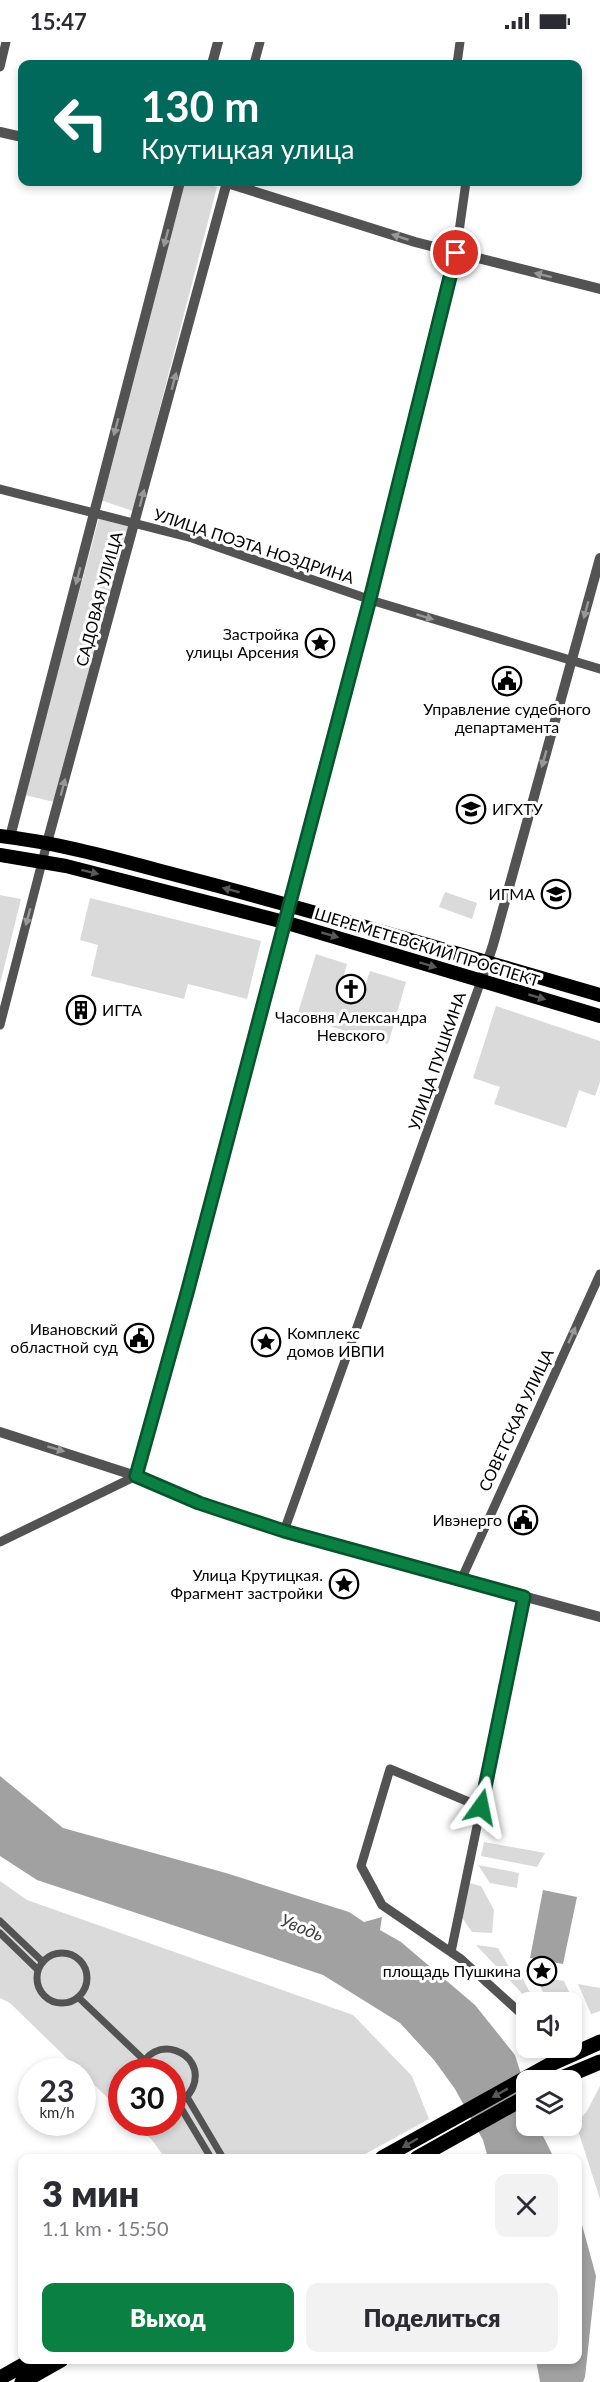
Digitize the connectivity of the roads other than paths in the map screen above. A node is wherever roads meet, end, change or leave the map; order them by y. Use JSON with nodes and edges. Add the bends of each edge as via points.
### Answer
{"nodes":[{"id":1,"x":6,"y":42,"type":"edge"},
{"id":2,"x":218,"y":42,"type":"edge"},
{"id":3,"x":260,"y":42,"type":"edge"},
{"id":4,"x":460,"y":42,"type":"edge"},
{"id":5,"x":213,"y":60,"type":"edge"},
{"id":6,"x":255,"y":60,"type":"edge"},
{"id":7,"x":458,"y":60,"type":"edge"},
{"id":8,"x":0,"y":67,"type":"edge"},
{"id":9,"x":0,"y":132,"type":"edge"},
{"id":10,"x":18,"y":136,"type":"edge"},
{"id":11,"x":179,"y":186,"type":"edge"},
{"id":12,"x":225,"y":186,"type":"edge"},
{"id":13,"x":239,"y":186,"type":"edge"},
{"id":14,"x":465,"y":186,"type":"edge"},
{"id":15,"x":456,"y":253,"type":"junction"},
{"id":16,"x":600,"y":289,"type":"edge"},
{"id":17,"x":0,"y":489,"type":"edge"},
{"id":18,"x":94,"y":513,"type":"junction"},
{"id":19,"x":135,"y":523,"type":"junction"},
{"id":20,"x":600,"y":558,"type":"edge"},
{"id":21,"x":370,"y":599,"type":"junction"},
{"id":22,"x":572,"y":662,"type":"junction"},
{"id":23,"x":600,"y":669,"type":"edge"},
{"id":24,"x":5,"y":837,"type":"edge"},
{"id":25,"x":47,"y":843,"type":"junction"},
{"id":26,"x":0,"y":855,"type":"edge"},
{"id":27,"x":43,"y":861,"type":"junction"},
{"id":28,"x":288,"y":904,"type":"junction"},
{"id":29,"x":284,"y":922,"type":"junction"},
{"id":30,"x":487,"y":962,"type":"junction"},
{"id":31,"x":481,"y":981,"type":"junction"},
{"id":32,"x":600,"y":995,"type":"edge"},
{"id":33,"x":600,"y":1016,"type":"edge"},
{"id":34,"x":0,"y":1024,"type":"edge"},
{"id":35,"x":600,"y":1274,"type":"edge"},
{"id":36,"x":0,"y":1432,"type":"edge"},
{"id":37,"x":136,"y":1476,"type":"junction"},
{"id":38,"x":284,"y":1531,"type":"junction"},
{"id":39,"x":0,"y":1542,"type":"edge"},
{"id":40,"x":461,"y":1580,"type":"junction"},
{"id":41,"x":524,"y":1597,"type":"junction"},
{"id":42,"x":600,"y":1617,"type":"edge"},
{"id":43,"x":481,"y":1807,"type":"junction"},
{"id":44,"x":0,"y":1921,"type":"edge"},
{"id":45,"x":0,"y":1933,"type":"edge"},
{"id":46,"x":451,"y":1952,"type":"junction"},
{"id":47,"x":43,"y":1962,"type":"junction"},
{"id":48,"x":38,"y":1970,"type":"junction"},
{"id":49,"x":78,"y":1997,"type":"junction"},
{"id":50,"x":516,"y":2009,"type":"edge"},
{"id":51,"x":600,"y":2042,"type":"edge"},
{"id":52,"x":142,"y":2058,"type":"edge"},
{"id":53,"x":146,"y":2058,"type":"edge"},
{"id":54,"x":600,"y":2062,"type":"edge"},
{"id":55,"x":581,"y":2070,"type":"edge"},
{"id":56,"x":187,"y":2097,"type":"joint"},
{"id":57,"x":516,"y":2103,"type":"edge"},
{"id":58,"x":186,"y":2120,"type":"edge"},
{"id":59,"x":208,"y":2154,"type":"edge"},
{"id":60,"x":221,"y":2154,"type":"edge"},
{"id":61,"x":389,"y":2154,"type":"edge"},
{"id":62,"x":424,"y":2154,"type":"edge"},
{"id":63,"x":25,"y":2364,"type":"edge"},
{"id":64,"x":54,"y":2364,"type":"edge"},
{"id":65,"x":0,"y":2378,"type":"edge"},
{"id":66,"x":22,"y":2382,"type":"edge"}],
"edges":[{"from":1,"to":8,"type":"street"},
{"from":2,"to":5,"type":"street"},
{"from":3,"to":6,"type":"street"},
{"from":4,"to":7,"type":"street"},
{"from":9,"to":10,"type":"street"},
{"from":11,"to":18,"type":"street","name":"САДОВАЯ УЛИЦА","one_way":true},
{"from":19,"to":12,"type":"street","name":"САДОВАЯ УЛИЦА","one_way":true},
{"from":15,"to":13,"type":"street","one_way":true},
{"from":14,"to":15,"type":"street"},
{"from":16,"to":15,"type":"street","one_way":true},
{"from":15,"to":21,"type":"street"},
{"from":17,"to":18,"type":"street","name":"УЛИЦА ПОЭТА НОЗДРИНА"},
{"from":18,"to":19,"type":"street","name":"УЛИЦА ПОЭТА НОЗДРИНА"},
{"from":18,"to":24,"type":"street","name":"САДОВАЯ УЛИЦА","one_way":true},
{"from":19,"to":21,"type":"street","name":"УЛИЦА ПОЭТА НОЗДРИНА","via":[[192,538]]},
{"from":25,"to":19,"type":"street","name":"САДОВАЯ УЛИЦА","one_way":true},
{"from":20,"to":22,"type":"street","name":"УЛИЦА ПУШКИНА","one_way":true},
{"from":21,"to":22,"type":"street","name":"УЛИЦА ПОЭТА НОЗДРИНА","one_way":true},
{"from":21,"to":28,"type":"street"},
{"from":22,"to":23,"type":"street","name":"УЛИЦА ПОЭТА НОЗДРИНА"},
{"from":22,"to":30,"type":"street","name":"УЛИЦА ПУШКИНА","one_way":true},
{"from":24,"to":25,"type":"main road","name":"ШЕРЕМЕТЕВСКИЙ ПРОСПЕКТ"},
{"from":25,"to":27,"type":"street","name":"САДОВАЯ УЛИЦА"},
{"from":28,"to":25,"type":"main road","name":"ШЕРЕМЕТЕВСКИЙ ПРОСПЕКТ","one_way":true},
{"from":26,"to":27,"type":"main road","name":"ШЕРЕМЕТЕВСКИЙ ПРОСПЕКТ"},
{"from":27,"to":29,"type":"main road","name":"ШЕРЕМЕТЕВСКИЙ ПРОСПЕКТ","one_way":true},
{"from":27,"to":34,"type":"street","name":"САДОВАЯ УЛИЦА","one_way":true},
{"from":28,"to":29,"type":"street"},
{"from":28,"to":30,"type":"main road","name":"ШЕРЕМЕТЕВСКИЙ ПРОСПЕКТ"},
{"from":29,"to":31,"type":"main road","name":"ШЕРЕМЕТЕВСКИЙ ПРОСПЕКТ","one_way":true},
{"from":29,"to":37,"type":"street"},
{"from":30,"to":31,"type":"street","name":"УЛИЦА ПУШКИНА"},
{"from":30,"to":32,"type":"main road","name":"ШЕРЕМЕТЕВСКИЙ ПРОСПЕКТ"},
{"from":31,"to":33,"type":"main road","name":"ШЕРЕМЕТЕВСКИЙ ПРОСПЕКТ","one_way":true},
{"from":31,"to":38,"type":"street","name":"УЛИЦА ПУШКИНА"},
{"from":40,"to":35,"type":"street","name":"СОВЕТСКАЯ УЛИЦА","one_way":true},
{"from":36,"to":37,"type":"street","one_way":true},
{"from":37,"to":38,"type":"street","via":[[199,1503]]},
{"from":37,"to":39,"type":"street"},
{"from":38,"to":40,"type":"street"},
{"from":40,"to":41,"type":"street"},
{"from":41,"to":42,"type":"street"},
{"from":41,"to":43,"type":"street"},
{"from":43,"to":46,"type":"street"},
{"from":43,"to":46,"type":"street","via":[[390,1769],[361,1866],[382,1905]]},
{"from":44,"to":47,"type":"street"},
{"from":45,"to":48,"type":"street"},
{"from":46,"to":50,"type":"street"},
{"from":47,"to":48,"type":"street"},
{"from":47,"to":49,"type":"street","via":[[60,1953],[70,1954],[82,1963],[86,1984]]},
{"from":48,"to":49,"type":"street","via":[[38,1985],[48,1998],[63,2003]]},
{"from":49,"to":52,"type":"street"},
{"from":51,"to":61,"type":"highway","one_way":true,"via":[[558,2058]]},
{"from":53,"to":56,"type":"street","via":[[166,2048],[184,2054],[195,2077]]},
{"from":54,"to":55,"type":"highway"},
{"from":56,"to":60,"type":"street"},
{"from":57,"to":62,"type":"highway"},
{"from":58,"to":59,"type":"street"},
{"from":63,"to":65,"type":"highway"},
{"from":64,"to":66,"type":"highway"}]}
